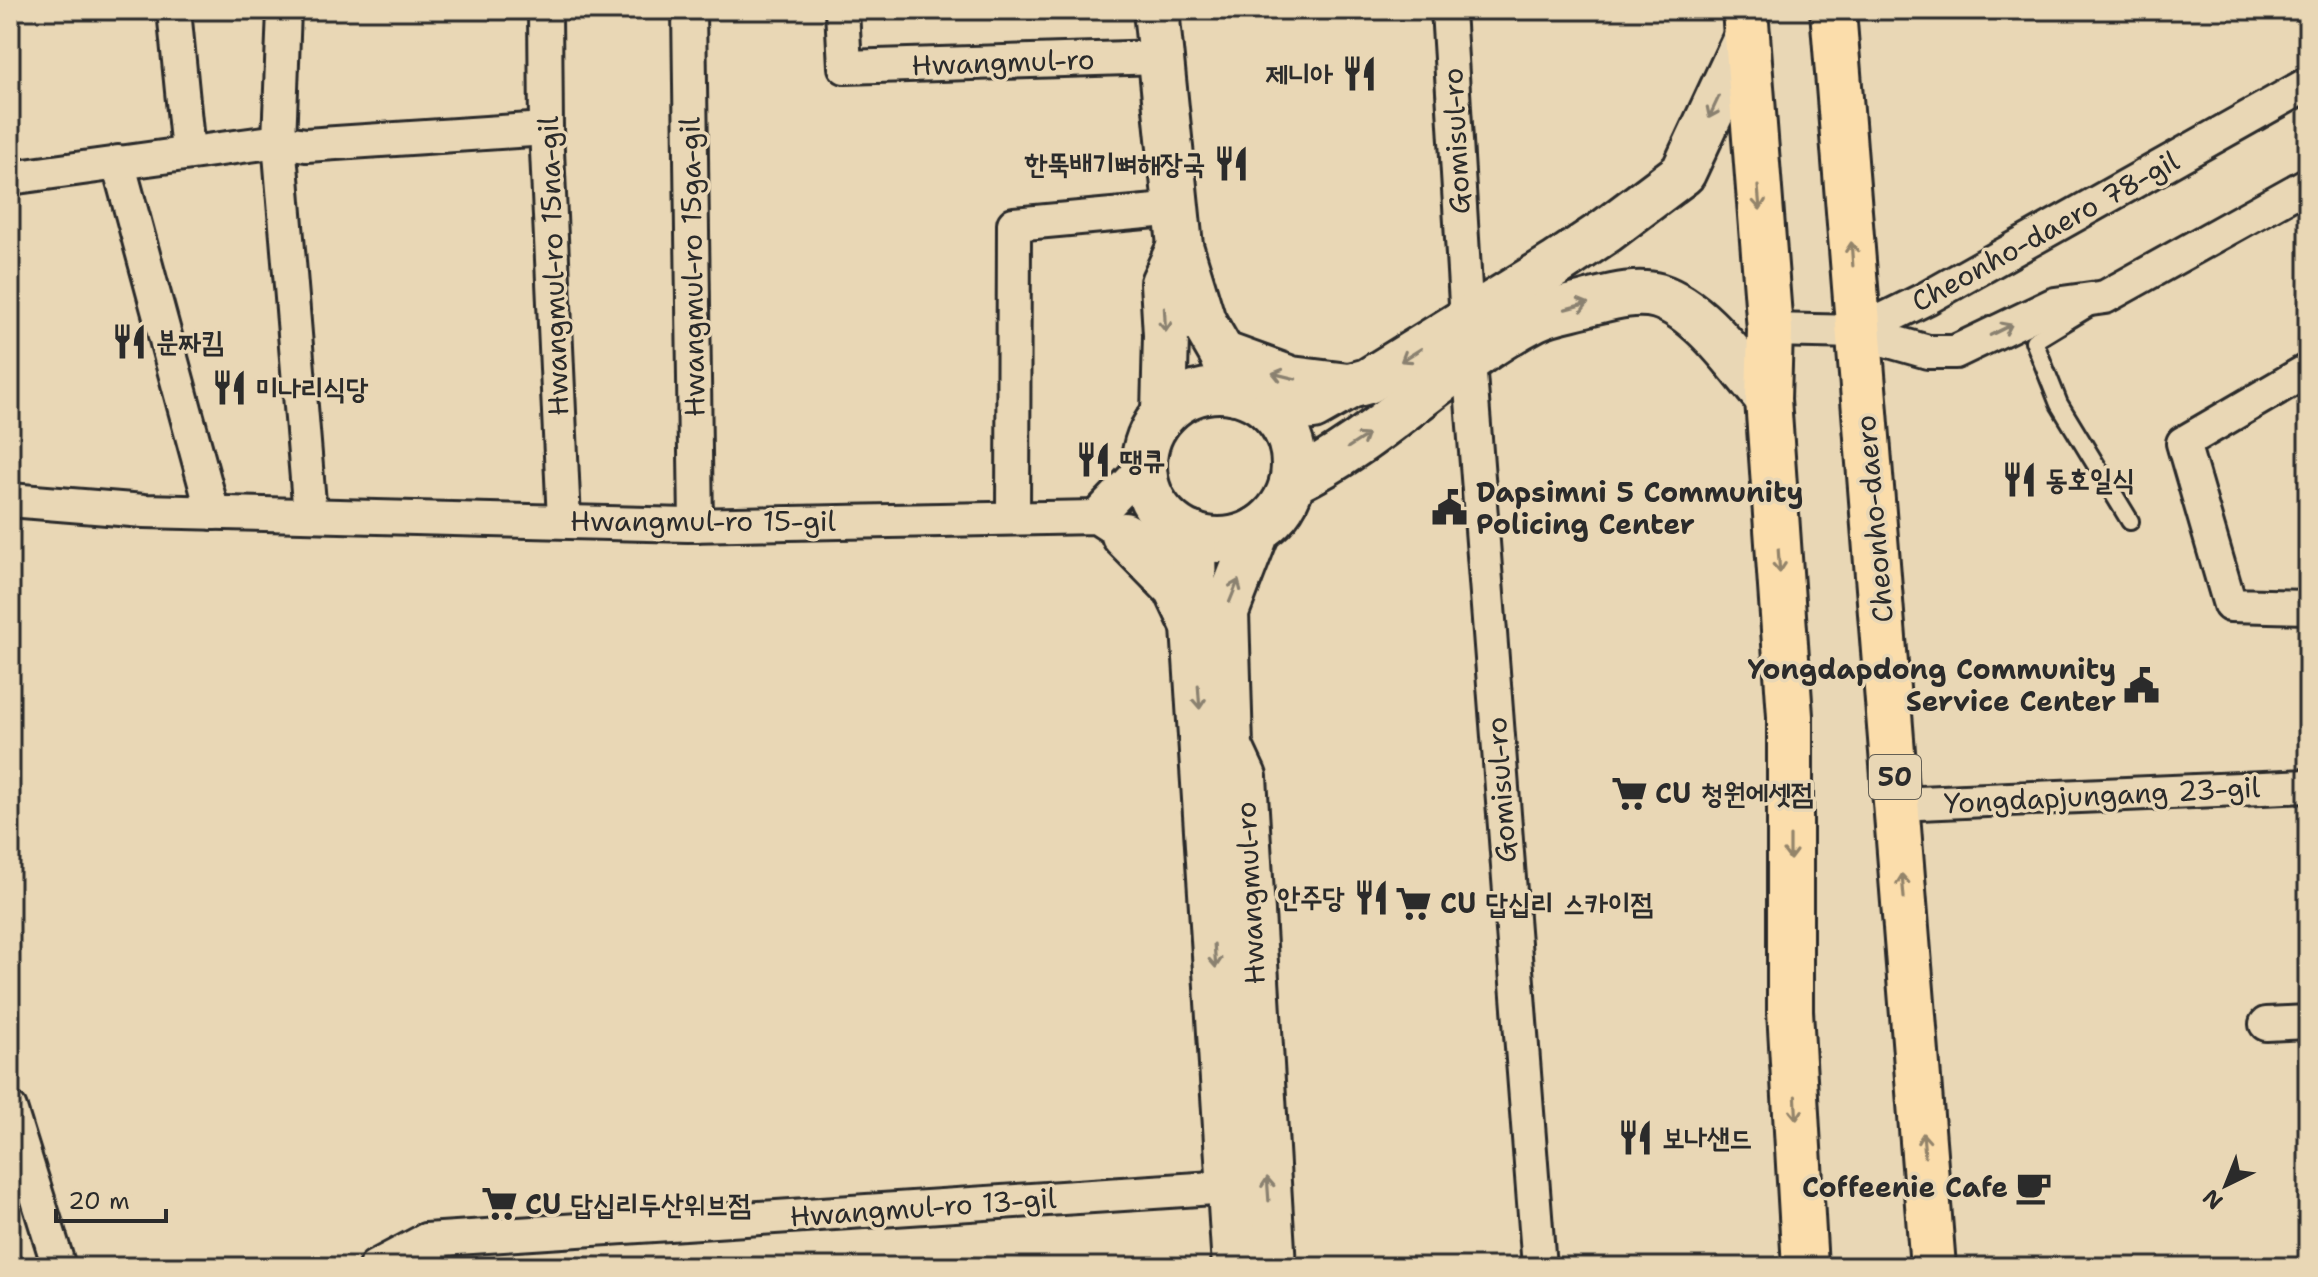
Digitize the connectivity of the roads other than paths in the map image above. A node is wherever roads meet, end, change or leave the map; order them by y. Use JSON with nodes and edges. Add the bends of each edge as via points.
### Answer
{"nodes":[{"id":1,"x":174,"y":10,"type":"edge"},
{"id":2,"x":284,"y":10,"type":"edge"},
{"id":3,"x":545,"y":10,"type":"edge"},
{"id":4,"x":689,"y":10,"type":"edge"},
{"id":5,"x":842,"y":10,"type":"edge"},
{"id":6,"x":1156,"y":10,"type":"edge"},
{"id":7,"x":1448,"y":10,"type":"edge"},
{"id":8,"x":1833,"y":10,"type":"edge"},
{"id":9,"x":1746,"y":23,"type":"edge"},
{"id":10,"x":1160,"y":57,"type":"junction"},
{"id":11,"x":2308,"y":84,"type":"edge"},
{"id":12,"x":546,"y":129,"type":"junction"},
{"id":13,"x":279,"y":141,"type":"junction"},
{"id":14,"x":188,"y":152,"type":"junction"},
{"id":15,"x":118,"y":162,"type":"junction"},
{"id":16,"x":10,"y":178,"type":"edge"},
{"id":17,"x":2307,"y":186,"type":"edge"},
{"id":18,"x":1179,"y":228,"type":"junction"},
{"id":19,"x":2105,"y":297,"type":"junction"},
{"id":20,"x":1528,"y":302,"type":"junction"},
{"id":21,"x":1770,"y":330,"type":"junction"},
{"id":22,"x":1858,"y":332,"type":"junction"},
{"id":23,"x":1468,"y":340,"type":"junction"},
{"id":24,"x":2308,"y":370,"type":"edge"},
{"id":25,"x":1242,"y":385,"type":"junction"},
{"id":26,"x":1350,"y":386,"type":"junction"},
{"id":27,"x":1768,"y":399,"type":"junction"},
{"id":28,"x":1164,"y":413,"type":"junction"},
{"id":29,"x":1144,"y":467,"type":"junction"},
{"id":30,"x":1292,"y":482,"type":"junction"},
{"id":31,"x":10,"y":500,"type":"edge"},
{"id":32,"x":213,"y":513,"type":"junction"},
{"id":33,"x":310,"y":515,"type":"junction"},
{"id":34,"x":1013,"y":518,"type":"junction"},
{"id":35,"x":564,"y":521,"type":"junction"},
{"id":36,"x":2130,"y":521,"type":"dead end"},
{"id":37,"x":696,"y":525,"type":"junction"},
{"id":38,"x":1110,"y":526,"type":"junction"},
{"id":39,"x":1258,"y":529,"type":"junction"},
{"id":40,"x":1188,"y":533,"type":"junction"},
{"id":41,"x":2308,"y":607,"type":"edge"},
{"id":42,"x":1194,"y":627,"type":"junction"},
{"id":43,"x":2308,"y":786,"type":"edge"},
{"id":44,"x":1897,"y":804,"type":"junction"},
{"id":45,"x":2308,"y":1022,"type":"edge"},
{"id":46,"x":2266,"y":1024,"type":"dead end"},
{"id":47,"x":10,"y":1109,"type":"edge"},
{"id":48,"x":1229,"y":1187,"type":"junction"},
{"id":49,"x":430,"y":1254,"type":"edge"},
{"id":50,"x":59,"y":1267,"type":"edge"},
{"id":51,"x":375,"y":1267,"type":"edge"},
{"id":52,"x":1235,"y":1267,"type":"edge"},
{"id":53,"x":1273,"y":1267,"type":"edge"},
{"id":54,"x":1539,"y":1267,"type":"edge"},
{"id":55,"x":1805,"y":1267,"type":"edge"},
{"id":56,"x":1933,"y":1267,"type":"edge"}],
"edges":[{"from":1,"to":14,"type":"street"},
{"from":2,"to":13,"type":"street"},
{"from":3,"to":12,"type":"street","name":"Hwangmul-ro 15na-gil"},
{"from":4,"to":37,"type":"street","name":"Hwangmul-ro 15ga-gil"},
{"from":5,"to":10,"type":"street","name":"Hwangmul-ro","via":[[845,67]]},
{"from":6,"to":10,"type":"street"},
{"from":7,"to":23,"type":"street","name":"Gomisul-ro"},
{"from":22,"to":8,"type":"main road","name":"Cheonho-daero","number":"50","one_way":true},
{"from":9,"to":20,"type":"street","one_way":true,"via":[[1683,173],[1606,231]]},
{"from":9,"to":21,"type":"main road","one_way":true},
{"from":10,"to":18,"type":"street"},
{"from":11,"to":22,"type":"street","name":"Cheonho-daero 78-gil"},
{"from":12,"to":13,"type":"street","via":[[306,145]]},
{"from":12,"to":35,"type":"street","name":"Hwangmul-ro 15na-gil"},
{"from":13,"to":14,"type":"street"},
{"from":13,"to":33,"type":"street"},
{"from":14,"to":15,"type":"street"},
{"from":15,"to":16,"type":"street"},
{"from":15,"to":32,"type":"street"},
{"from":17,"to":19,"type":"street"},
{"from":18,"to":25,"type":"street","via":[[1203,321]]},
{"from":18,"to":28,"type":"street","one_way":true,"via":[[1163,283]]},
{"from":18,"to":34,"type":"street","via":[[1014,224]]},
{"from":22,"to":19,"type":"street","one_way":true,"via":[[1928,352],[1955,352],[2055,304]]},
{"from":19,"to":36,"type":"lane","via":[[2034,341],[2059,404]]},
{"from":20,"to":23,"type":"street"},
{"from":20,"to":27,"type":"street","one_way":true,"via":[[1657,296],[1696,317]]},
{"from":21,"to":22,"type":"street","name":"Cheonho-daero 78-gil"},
{"from":21,"to":27,"type":"main road"},
{"from":22,"to":44,"type":"main road","name":"Cheonho-daero","number":"50"},
{"from":23,"to":26,"type":"street","one_way":true},
{"from":30,"to":23,"type":"street","one_way":true,"via":[[1384,426]]},
{"from":23,"to":54,"type":"street","name":"Gomisul-ro"},
{"from":24,"to":41,"type":"street","via":[[2183,443],[2230,605]]},
{"from":26,"to":25,"type":"street","one_way":true,"via":[[1291,379]]},
{"from":25,"to":26,"type":"street","via":[[1313,407]]},
{"from":25,"to":28,"type":"street","via":[[1197,393]]},
{"from":25,"to":30,"type":"street","via":[[1283,425],[1291,443]]},
{"from":27,"to":55,"type":"main road","one_way":true,"via":[[1790,716],[1790,1011]]},
{"from":28,"to":29,"type":"street","via":[[1152,429]]},
{"from":29,"to":38,"type":"street"},
{"from":29,"to":40,"type":"street","via":[[1155,504]]},
{"from":30,"to":39,"type":"street","via":[[1274,516]]},
{"from":31,"to":32,"type":"street","name":"Hwangmul-ro 15-gil"},
{"from":32,"to":33,"type":"street","name":"Hwangmul-ro 15-gil"},
{"from":33,"to":35,"type":"street","name":"Hwangmul-ro 15-gil"},
{"from":34,"to":37,"type":"street","name":"Hwangmul-ro 15-gil"},
{"from":34,"to":38,"type":"street","name":"Hwangmul-ro 15-gil"},
{"from":35,"to":37,"type":"street","name":"Hwangmul-ro 15-gil"},
{"from":38,"to":40,"type":"street","name":"Hwangmul-ro 15-gil","via":[[1153,543]]},
{"from":38,"to":42,"type":"street","via":[[1176,588]]},
{"from":39,"to":40,"type":"street","via":[[1221,539]]},
{"from":53,"to":39,"type":"street","name":"Hwangmul-ro","one_way":true,"via":[[1244,777],[1230,747],[1226,612]]},
{"from":40,"to":42,"type":"street","name":"Hwangmul-ro"},
{"from":42,"to":48,"type":"street","name":"Hwangmul-ro","one_way":true},
{"from":43,"to":44,"type":"street","name":"Yongdapjungang 23-gil"},
{"from":56,"to":44,"type":"main road","name":"Cheonho-daero","number":"50","one_way":true},
{"from":45,"to":46,"type":"street"},
{"from":47,"to":50,"type":"street"},
{"from":48,"to":49,"type":"street","name":"Hwangmul-ro 13-gil"},
{"from":48,"to":52,"type":"street","name":"Hwangmul-ro"},
{"from":49,"to":51,"type":"street"}]}
